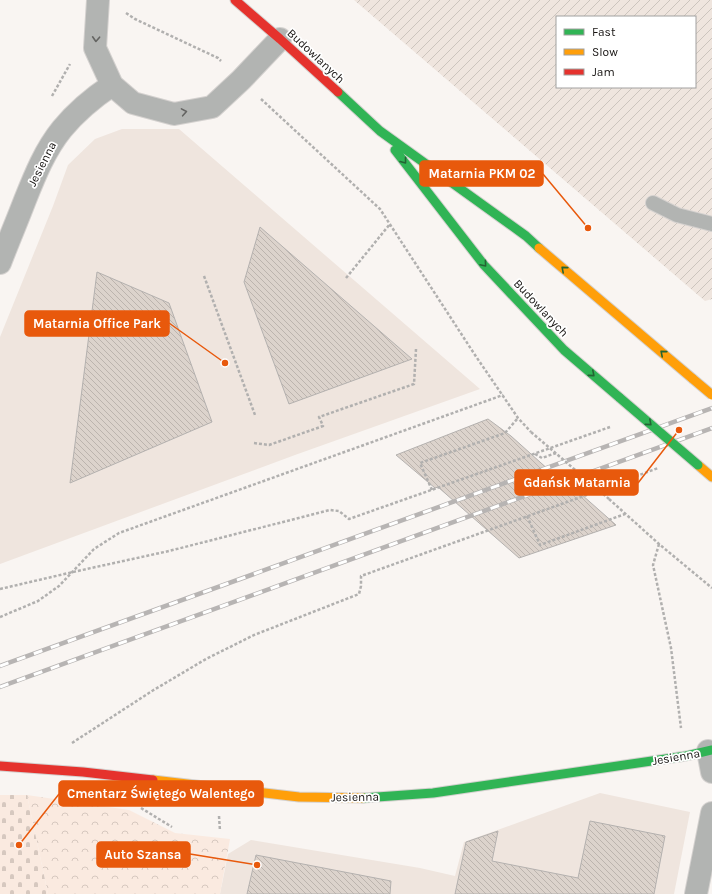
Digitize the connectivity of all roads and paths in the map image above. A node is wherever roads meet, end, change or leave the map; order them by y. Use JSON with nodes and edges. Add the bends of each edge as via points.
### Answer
{"nodes":[{"id":1,"x":98,"y":0,"type":"edge"},
{"id":2,"x":235,"y":0,"type":"edge"},
{"id":3,"x":124,"y":11,"type":"dead end"},
{"id":4,"x":280,"y":39,"type":"junction"},
{"id":5,"x":241,"y":80,"type":"junction"},
{"id":6,"x":112,"y":85,"type":"junction"},
{"id":7,"x":380,"y":130,"type":"junction"},
{"id":8,"x":653,"y":203,"type":"dead end"},
{"id":9,"x":390,"y":224,"type":"junction"},
{"id":10,"x":712,"y":224,"type":"edge"},
{"id":11,"x":0,"y":262,"type":"edge"},
{"id":12,"x":204,"y":276,"type":"dead end"},
{"id":13,"x":346,"y":278,"type":"dead end"},
{"id":14,"x":416,"y":349,"type":"dead end"},
{"id":15,"x":503,"y":395,"type":"junction"},
{"id":16,"x":712,"y":395,"type":"edge"},
{"id":17,"x":255,"y":415,"type":"dead end"},
{"id":18,"x":518,"y":418,"type":"junction"},
{"id":19,"x":616,"y":424,"type":"dead end"},
{"id":20,"x":254,"y":443,"type":"dead end"},
{"id":21,"x":534,"y":453,"type":"junction"},
{"id":22,"x":556,"y":453,"type":"junction"},
{"id":23,"x":661,"y":466,"type":"dead end"},
{"id":24,"x":712,"y":477,"type":"edge"},
{"id":25,"x":594,"y":486,"type":"junction"},
{"id":26,"x":432,"y":490,"type":"junction"},
{"id":27,"x":582,"y":497,"type":"junction"},
{"id":28,"x":625,"y":514,"type":"junction"},
{"id":29,"x":527,"y":516,"type":"junction"},
{"id":30,"x":660,"y":544,"type":"junction"},
{"id":31,"x":73,"y":572,"type":"junction"},
{"id":32,"x":712,"y":588,"type":"edge"},
{"id":33,"x":0,"y":590,"type":"edge"},
{"id":34,"x":0,"y":617,"type":"edge"},
{"id":35,"x":75,"y":747,"type":"dead end"},
{"id":36,"x":710,"y":750,"type":"edge"},
{"id":37,"x":686,"y":756,"type":"junction"},
{"id":38,"x":0,"y":766,"type":"edge"},
{"id":39,"x":712,"y":772,"type":"edge"},
{"id":40,"x":712,"y":813,"type":"edge"},
{"id":41,"x":696,"y":894,"type":"edge"}],
"edges":[{"from":1,"to":6,"type":"street","one_way":true,"via":[[96,48]]},
{"from":2,"to":4,"type":"main road","name":"Budowlanych"},
{"from":3,"to":5,"type":"path","via":[[218,58]]},
{"from":4,"to":5,"type":"street"},
{"from":4,"to":7,"type":"main road","name":"Budowlanych"},
{"from":6,"to":5,"type":"street","one_way":true,"via":[[133,103],[174,114],[212,106]]},
{"from":5,"to":9,"type":"path","via":[[380,209]]},
{"from":6,"to":11,"type":"street","name":"Jesienna","via":[[74,115],[51,144],[39,166]]},
{"from":16,"to":7,"type":"main road","name":"Budowlanych","one_way":true,"bridge":true,"via":[[526,236]]},
{"from":7,"to":24,"type":"main road","name":"Budowlanych","one_way":true,"bridge":true,"via":[[484,265],[564,350]]},
{"from":8,"to":10,"type":"lane","via":[[677,214]]},
{"from":9,"to":13,"type":"path"},
{"from":9,"to":15,"type":"path"},
{"from":12,"to":17,"type":"path"},
{"from":14,"to":20,"type":"path","via":[[414,384],[319,417],[322,426],[316,429],[269,445]]},
{"from":15,"to":18,"type":"path"},
{"from":15,"to":31,"type":"path","via":[[119,533],[94,549]]},
{"from":18,"to":22,"type":"path","bridge":true,"via":[[530,432]]},
{"from":18,"to":26,"type":"path","via":[[505,433],[420,463]]},
{"from":19,"to":21,"type":"path"},
{"from":21,"to":22,"type":"path","via":[[542,458]]},
{"from":21,"to":26,"type":"path"},
{"from":22,"to":25,"type":"path","bridge":true},
{"from":23,"to":27,"type":"path"},
{"from":25,"to":27,"type":"path","via":[[582,491]]},
{"from":25,"to":28,"type":"path","bridge":true},
{"from":26,"to":31,"type":"path","via":[[349,519],[339,511],[330,510],[169,551]]},
{"from":27,"to":29,"type":"path"},
{"from":28,"to":29,"type":"path","via":[[540,545]]},
{"from":28,"to":30,"type":"path"},
{"from":29,"to":35,"type":"path","via":[[361,576],[359,594],[254,635],[206,659],[152,690],[67,746]]},
{"from":30,"to":32,"type":"path"},
{"from":30,"to":37,"type":"path","via":[[653,565],[671,648]]},
{"from":31,"to":33,"type":"path"},
{"from":31,"to":34,"type":"path","via":[[38,601]]},
{"from":36,"to":37,"type":"main road","name":"Jesienna"},
{"from":36,"to":39,"type":"street","name":"Jesienna"},
{"from":37,"to":38,"type":"main road","name":"Jesienna","via":[[433,793],[357,798],[299,797],[83,772]]},
{"from":40,"to":41,"type":"street"}]}
